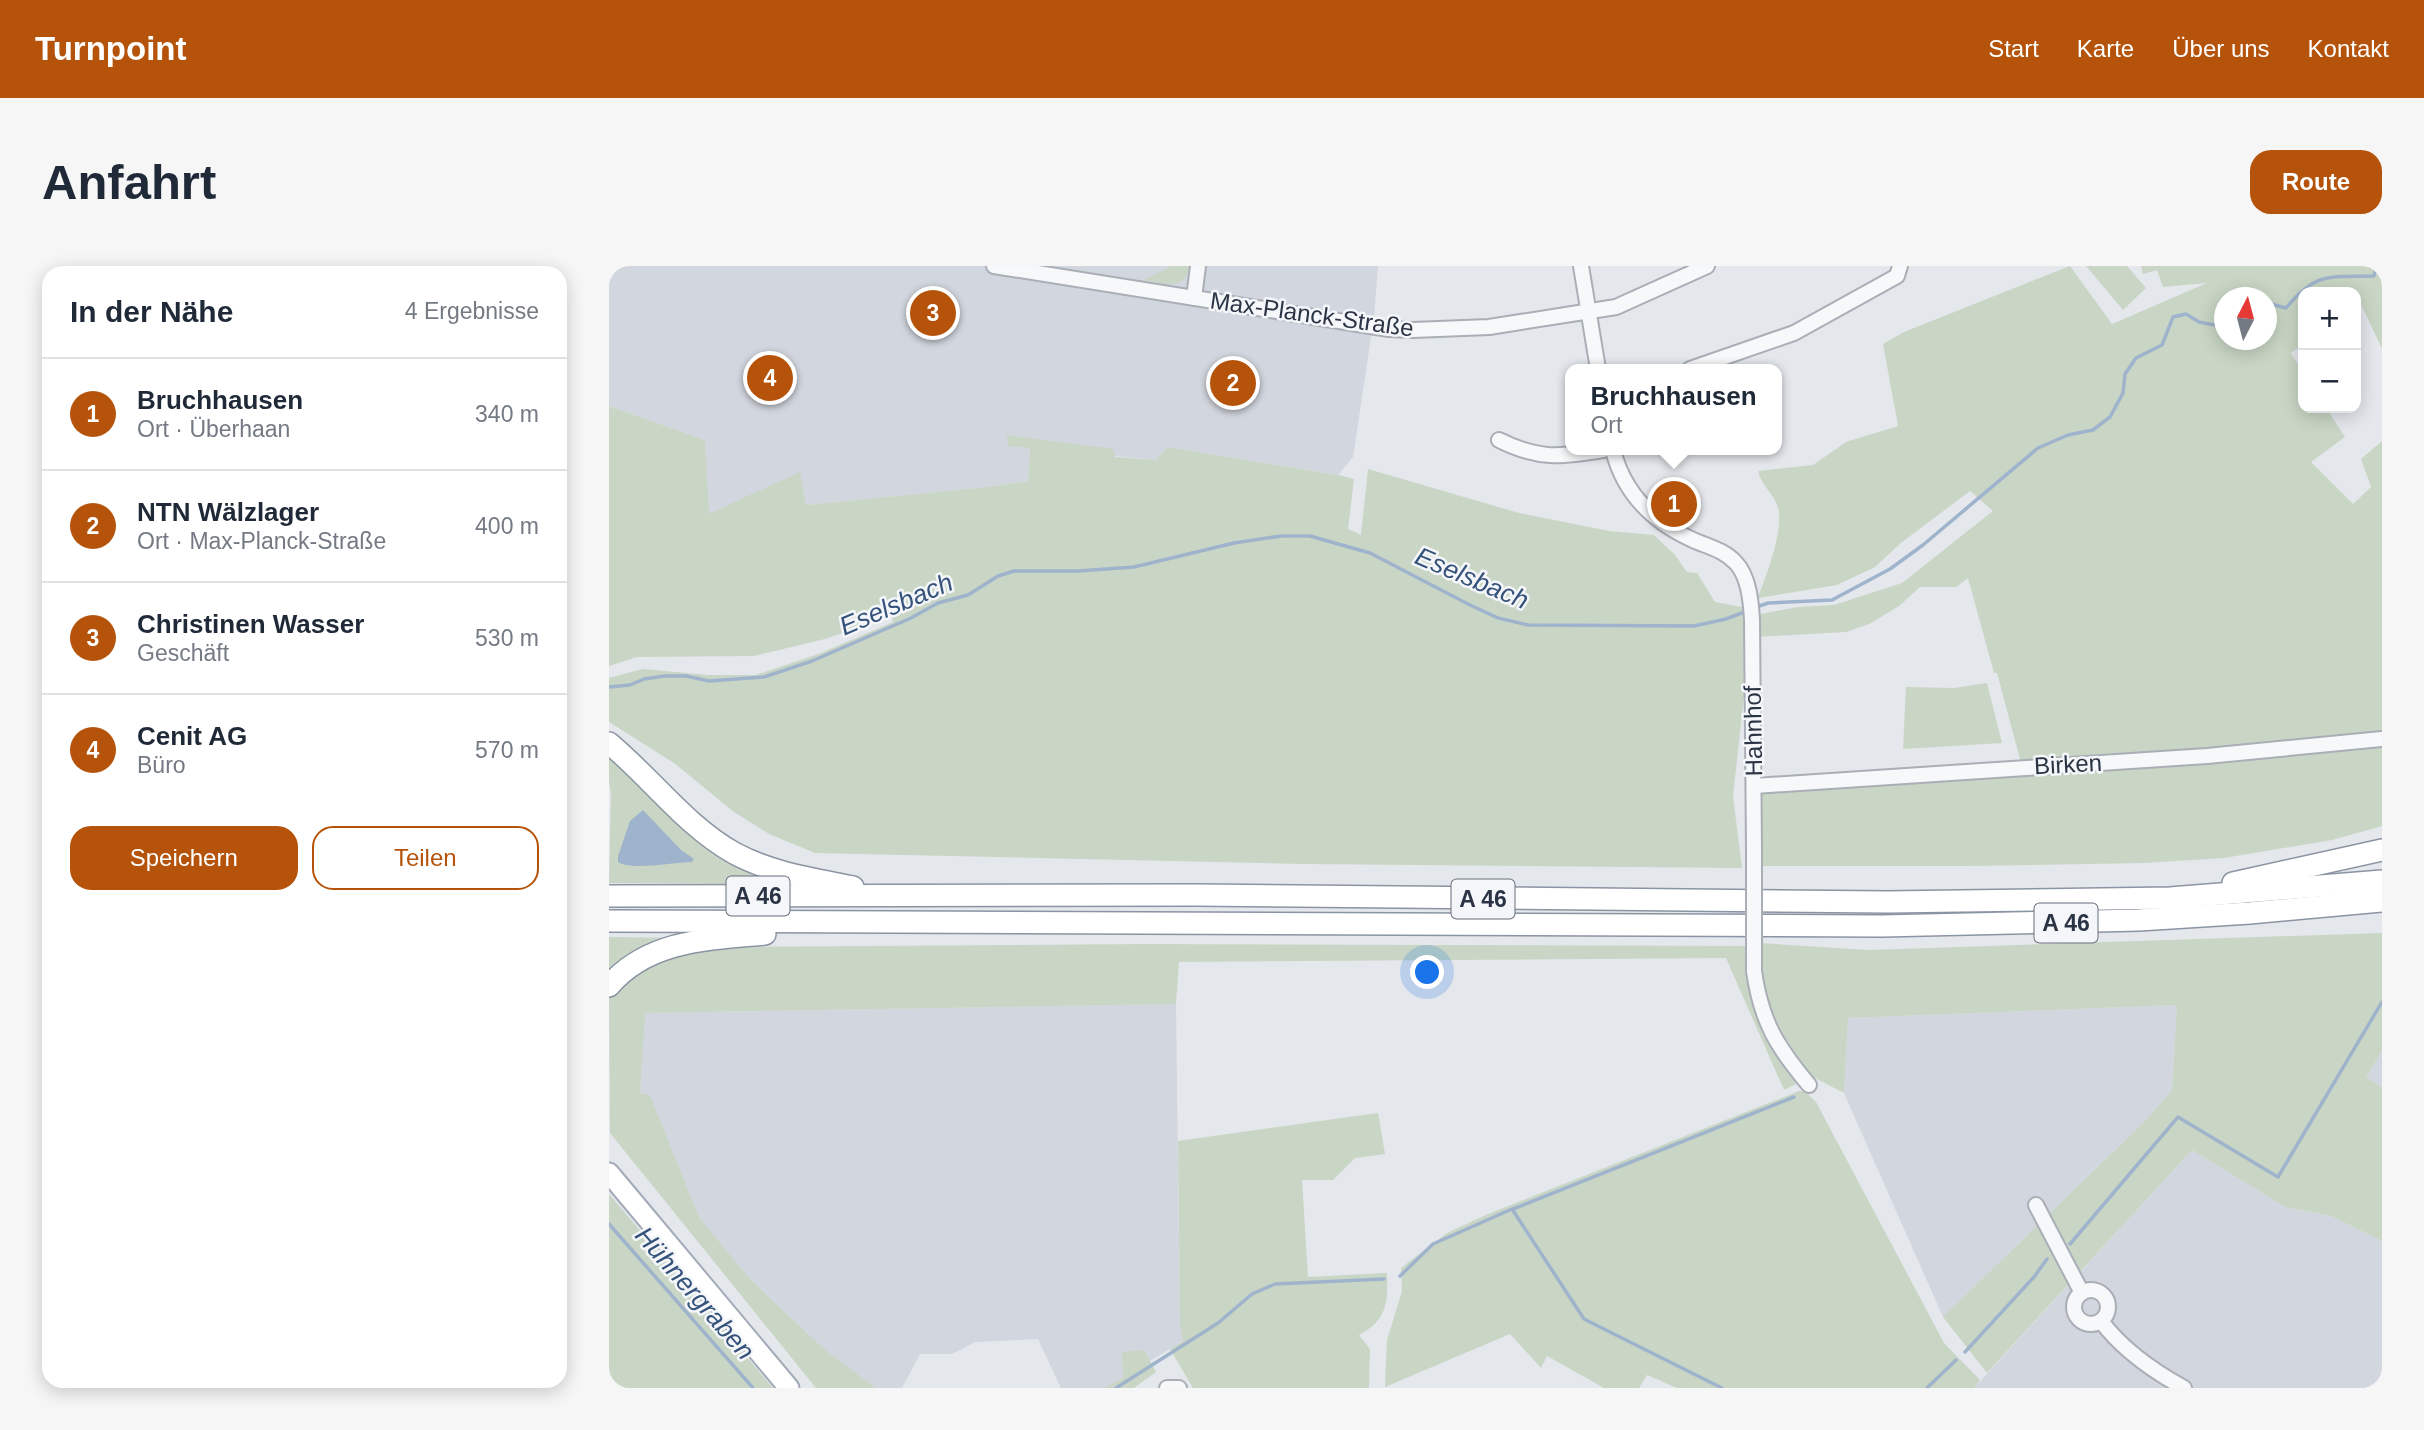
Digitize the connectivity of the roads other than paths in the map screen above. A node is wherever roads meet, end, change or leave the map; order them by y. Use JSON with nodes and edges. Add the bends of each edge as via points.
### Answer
{"nodes":[{"id":1,"x":994,"y":266,"type":"edge"},
{"id":2,"x":1198,"y":266,"type":"edge"},
{"id":3,"x":1581,"y":266,"type":"edge"},
{"id":4,"x":1707,"y":266,"type":"edge"},
{"id":5,"x":1900,"y":266,"type":"edge"},
{"id":6,"x":1193,"y":298,"type":"junction"},
{"id":7,"x":1589,"y":312,"type":"junction"},
{"id":8,"x":1597,"y":364,"type":"edge"},
{"id":9,"x":1705,"y":364,"type":"edge"},
{"id":10,"x":1499,"y":440,"type":"dead end"},
{"id":11,"x":1570,"y":455,"type":"edge"},
{"id":12,"x":1614,"y":455,"type":"edge"},
{"id":13,"x":2382,"y":739,"type":"edge"},
{"id":14,"x":609,"y":743,"type":"edge"},
{"id":15,"x":1754,"y":786,"type":"junction"},
{"id":16,"x":2382,"y":849,"type":"edge"},
{"id":17,"x":2382,"y":881,"type":"edge"},
{"id":18,"x":609,"y":896,"type":"edge"},
{"id":19,"x":907,"y":897,"type":"junction"},
{"id":20,"x":2170,"y":898,"type":"junction"},
{"id":21,"x":2382,"y":901,"type":"edge"},
{"id":22,"x":609,"y":921,"type":"edge"},
{"id":23,"x":872,"y":922,"type":"junction"},
{"id":24,"x":609,"y":986,"type":"edge"},
{"id":25,"x":1809,"y":1084,"type":"dead end"},
{"id":26,"x":609,"y":1173,"type":"edge"},
{"id":27,"x":2036,"y":1205,"type":"dead end"},
{"id":28,"x":2082,"y":1293,"type":"junction"},
{"id":29,"x":2101,"y":1321,"type":"junction"},
{"id":30,"x":789,"y":1388,"type":"edge"},
{"id":31,"x":1167,"y":1388,"type":"edge"},
{"id":32,"x":1179,"y":1388,"type":"edge"},
{"id":33,"x":2184,"y":1388,"type":"edge"}],
"edges":[{"from":1,"to":6,"type":"street","name":"Max-Planck-Straße"},
{"from":2,"to":6,"type":"street"},
{"from":3,"to":7,"type":"street"},
{"from":4,"to":7,"type":"street","name":"Max-Planck-Straße","via":[[1616,307]]},
{"from":5,"to":9,"type":"street","via":[[1897,276],[1817,322]]},
{"from":6,"to":7,"type":"street","name":"Max-Planck-Straße","via":[[1413,330],[1509,325]]},
{"from":7,"to":8,"type":"street"},
{"from":10,"to":11,"type":"street","via":[[1524,452]]},
{"from":12,"to":15,"type":"street","name":"Hahnhof","via":[[1625,482],[1649,513],[1664,525],[1725,552],[1739,565],[1751,607]]},
{"from":13,"to":15,"type":"street","name":"Birken","via":[[2207,756]]},
{"from":14,"to":19,"type":"highway","via":[[681,812],[734,853],[797,876]]},
{"from":15,"to":25,"type":"street","name":"Hahnhof","bridge":true,"via":[[1754,971],[1773,1036]]},
{"from":16,"to":20,"type":"highway"},
{"from":17,"to":20,"type":"highway","number":"A 46"},
{"from":18,"to":19,"type":"highway","number":"A 46"},
{"from":19,"to":20,"type":"highway","number":"A 46","via":[[1874,902]]},
{"from":21,"to":23,"type":"highway","number":"A 46","via":[[2140,920],[1882,926]]},
{"from":22,"to":23,"type":"highway","number":"A 46"},
{"from":23,"to":24,"type":"highway","via":[[680,944],[643,958]]},
{"from":26,"to":30,"type":"main road"},
{"from":27,"to":28,"type":"street"},
{"from":28,"to":29,"type":"street","via":[[2093,1290],[2103,1295],[2107,1311]]},
{"from":28,"to":29,"type":"street","via":[[2075,1301],[2077,1316],[2090,1324]]},
{"from":29,"to":33,"type":"street","via":[[2134,1354]]},
{"from":31,"to":32,"type":"street"}]}
